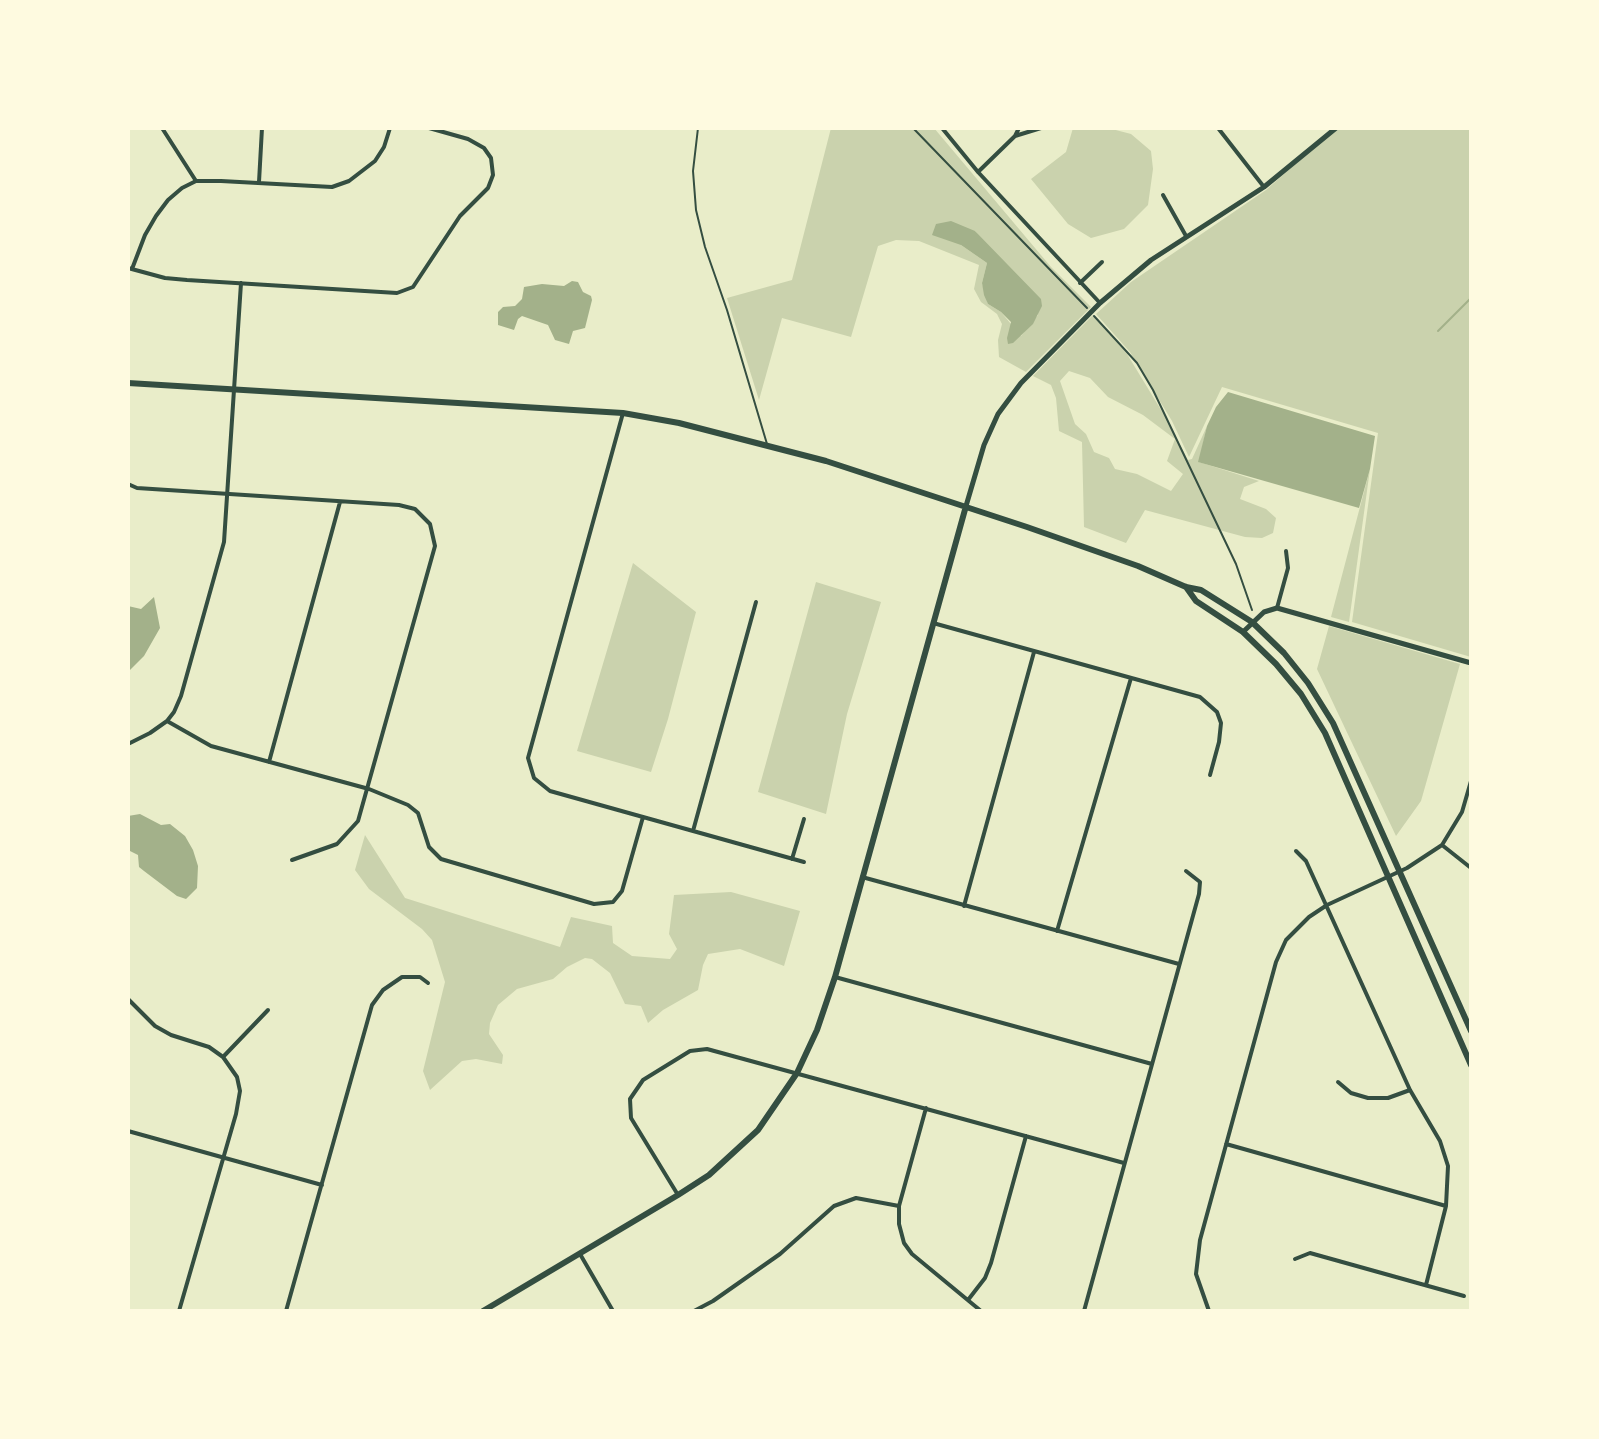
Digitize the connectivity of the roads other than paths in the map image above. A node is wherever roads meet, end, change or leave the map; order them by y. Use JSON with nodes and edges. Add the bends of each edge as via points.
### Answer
{"nodes":[{"id":1,"x":162,"y":128,"type":"edge"},
{"id":2,"x":262,"y":128,"type":"edge"},
{"id":3,"x":390,"y":128,"type":"edge"},
{"id":4,"x":429,"y":128,"type":"edge"},
{"id":5,"x":698,"y":128,"type":"edge"},
{"id":6,"x":942,"y":128,"type":"edge"},
{"id":7,"x":1019,"y":128,"type":"edge"},
{"id":8,"x":1041,"y":128,"type":"edge"},
{"id":9,"x":1232,"y":128,"type":"edge"},
{"id":10,"x":1336,"y":128,"type":"edge"},
{"id":11,"x":1220,"y":130,"type":"edge"},
{"id":12,"x":1015,"y":136,"type":"junction"},
{"id":13,"x":978,"y":172,"type":"junction"},
{"id":14,"x":196,"y":181,"type":"junction"},
{"id":15,"x":259,"y":182,"type":"junction"},
{"id":16,"x":1264,"y":187,"type":"junction"},
{"id":17,"x":1163,"y":195,"type":"dead end"},
{"id":18,"x":1186,"y":236,"type":"junction"},
{"id":19,"x":1102,"y":262,"type":"dead end"},
{"id":20,"x":130,"y":269,"type":"edge"},
{"id":21,"x":241,"y":283,"type":"junction"},
{"id":22,"x":1080,"y":283,"type":"junction"},
{"id":23,"x":1100,"y":303,"type":"junction"},
{"id":24,"x":128,"y":383,"type":"edge"},
{"id":25,"x":234,"y":388,"type":"junction"},
{"id":26,"x":623,"y":413,"type":"junction"},
{"id":27,"x":767,"y":445,"type":"junction"},
{"id":28,"x":128,"y":484,"type":"edge"},
{"id":29,"x":228,"y":494,"type":"junction"},
{"id":30,"x":340,"y":502,"type":"junction"},
{"id":31,"x":966,"y":506,"type":"junction"},
{"id":32,"x":1286,"y":551,"type":"dead end"},
{"id":33,"x":1186,"y":587,"type":"junction"},
{"id":34,"x":756,"y":602,"type":"dead end"},
{"id":35,"x":1277,"y":608,"type":"junction"},
{"id":36,"x":1252,"y":622,"type":"junction"},
{"id":37,"x":933,"y":623,"type":"junction"},
{"id":38,"x":1243,"y":632,"type":"junction"},
{"id":39,"x":1034,"y":652,"type":"junction"},
{"id":40,"x":1471,"y":663,"type":"edge"},
{"id":41,"x":1131,"y":678,"type":"junction"},
{"id":42,"x":167,"y":721,"type":"junction"},
{"id":43,"x":128,"y":744,"type":"edge"},
{"id":44,"x":269,"y":762,"type":"junction"},
{"id":45,"x":1210,"y":775,"type":"dead end"},
{"id":46,"x":1471,"y":781,"type":"edge"},
{"id":47,"x":369,"y":789,"type":"junction"},
{"id":48,"x":643,"y":817,"type":"junction"},
{"id":49,"x":804,"y":819,"type":"dead end"},
{"id":50,"x":693,"y":831,"type":"junction"},
{"id":51,"x":1442,"y":845,"type":"junction"},
{"id":52,"x":1296,"y":851,"type":"dead end"},
{"id":53,"x":792,"y":859,"type":"junction"},
{"id":54,"x":292,"y":860,"type":"dead end"},
{"id":55,"x":804,"y":862,"type":"dead end"},
{"id":56,"x":1471,"y":868,"type":"edge"},
{"id":57,"x":1399,"y":870,"type":"junction"},
{"id":58,"x":1186,"y":871,"type":"dead end"},
{"id":59,"x":862,"y":877,"type":"junction"},
{"id":60,"x":1387,"y":877,"type":"junction"},
{"id":61,"x":1327,"y":905,"type":"junction"},
{"id":62,"x":964,"y":906,"type":"junction"},
{"id":63,"x":1057,"y":931,"type":"junction"},
{"id":64,"x":1179,"y":964,"type":"junction"},
{"id":65,"x":835,"y":977,"type":"junction"},
{"id":66,"x":428,"y":983,"type":"dead end"},
{"id":67,"x":128,"y":999,"type":"edge"},
{"id":68,"x":268,"y":1010,"type":"dead end"},
{"id":69,"x":1471,"y":1031,"type":"edge"},
{"id":70,"x":223,"y":1057,"type":"junction"},
{"id":71,"x":1152,"y":1064,"type":"junction"},
{"id":72,"x":1471,"y":1065,"type":"edge"},
{"id":73,"x":797,"y":1073,"type":"junction"},
{"id":74,"x":1338,"y":1082,"type":"dead end"},
{"id":75,"x":1410,"y":1090,"type":"junction"},
{"id":76,"x":926,"y":1108,"type":"junction"},
{"id":77,"x":128,"y":1131,"type":"edge"},
{"id":78,"x":1026,"y":1136,"type":"junction"},
{"id":79,"x":1226,"y":1144,"type":"junction"},
{"id":80,"x":224,"y":1157,"type":"junction"},
{"id":81,"x":1124,"y":1163,"type":"junction"},
{"id":82,"x":322,"y":1185,"type":"junction"},
{"id":83,"x":678,"y":1195,"type":"junction"},
{"id":84,"x":899,"y":1206,"type":"junction"},
{"id":85,"x":1446,"y":1206,"type":"junction"},
{"id":86,"x":579,"y":1253,"type":"junction"},
{"id":87,"x":1295,"y":1259,"type":"dead end"},
{"id":88,"x":1426,"y":1285,"type":"junction"},
{"id":89,"x":1464,"y":1296,"type":"dead end"},
{"id":90,"x":968,"y":1300,"type":"junction"},
{"id":91,"x":489,"y":1310,"type":"edge"},
{"id":92,"x":179,"y":1311,"type":"edge"},
{"id":93,"x":286,"y":1311,"type":"edge"},
{"id":94,"x":613,"y":1311,"type":"edge"},
{"id":95,"x":694,"y":1311,"type":"edge"},
{"id":96,"x":981,"y":1311,"type":"edge"},
{"id":97,"x":1084,"y":1311,"type":"edge"},
{"id":98,"x":1209,"y":1311,"type":"edge"}],
"edges":[{"from":1,"to":14,"type":"street"},
{"from":2,"to":15,"type":"street"},
{"from":3,"to":15,"type":"street","via":[[375,161],[349,181],[332,187]]},
{"from":4,"to":21,"type":"street","via":[[484,148],[493,175],[413,287],[397,293]]},
{"from":5,"to":27,"type":"lane","via":[[696,210]]},
{"from":6,"to":13,"type":"street"},
{"from":7,"to":12,"type":"street"},
{"from":8,"to":12,"type":"street"},
{"from":9,"to":11,"type":"street"},
{"from":10,"to":16,"type":"street"},
{"from":11,"to":16,"type":"street"},
{"from":12,"to":13,"type":"street"},
{"from":13,"to":22,"type":"street"},
{"from":14,"to":15,"type":"street"},
{"from":14,"to":20,"type":"street","via":[[168,200],[156,216]]},
{"from":16,"to":18,"type":"street"},
{"from":17,"to":18,"type":"street"},
{"from":18,"to":23,"type":"street"},
{"from":19,"to":22,"type":"street"},
{"from":20,"to":21,"type":"street","via":[[165,278]]},
{"from":21,"to":25,"type":"street"},
{"from":22,"to":23,"type":"street"},
{"from":23,"to":31,"type":"street","via":[[1021,383],[998,414]]},
{"from":24,"to":25,"type":"main road"},
{"from":25,"to":26,"type":"main road"},
{"from":25,"to":29,"type":"street"},
{"from":26,"to":27,"type":"main road"},
{"from":26,"to":48,"type":"street","via":[[528,758],[534,778],[550,791]]},
{"from":27,"to":31,"type":"main road"},
{"from":28,"to":29,"type":"street"},
{"from":29,"to":30,"type":"street"},
{"from":29,"to":42,"type":"street","via":[[224,542],[181,696]]},
{"from":30,"to":44,"type":"street"},
{"from":30,"to":47,"type":"street","via":[[415,509],[425,516],[435,546]]},
{"from":31,"to":33,"type":"main road"},
{"from":31,"to":37,"type":"main road"},
{"from":32,"to":35,"type":"street","via":[[1288,568]]},
{"from":33,"to":36,"type":"main road","via":[[1201,590]]},
{"from":33,"to":38,"type":"main road","via":[[1196,601]]},
{"from":34,"to":50,"type":"street"},
{"from":35,"to":36,"type":"street"},
{"from":35,"to":40,"type":"street"},
{"from":36,"to":38,"type":"street"},
{"from":36,"to":57,"type":"main road","via":[[1284,653],[1333,723]]},
{"from":37,"to":39,"type":"street"},
{"from":37,"to":59,"type":"main road"},
{"from":38,"to":60,"type":"main road","via":[[1301,694],[1325,733]]},
{"from":39,"to":41,"type":"street"},
{"from":39,"to":62,"type":"street"},
{"from":41,"to":45,"type":"street","via":[[1200,697],[1217,712],[1219,742]]},
{"from":41,"to":63,"type":"street"},
{"from":42,"to":43,"type":"street"},
{"from":42,"to":44,"type":"street","via":[[211,746]]},
{"from":44,"to":47,"type":"street"},
{"from":46,"to":51,"type":"street","via":[[1462,812]]},
{"from":47,"to":48,"type":"street","via":[[418,813],[429,847],[441,859],[601,905],[622,891]]},
{"from":47,"to":54,"type":"street","via":[[358,821],[341,841]]},
{"from":48,"to":50,"type":"street"},
{"from":49,"to":53,"type":"street"},
{"from":50,"to":53,"type":"street"},
{"from":51,"to":56,"type":"street"},
{"from":51,"to":57,"type":"street"},
{"from":52,"to":61,"type":"street"},
{"from":53,"to":55,"type":"street"},
{"from":57,"to":60,"type":"street"},
{"from":57,"to":69,"type":"main road"},
{"from":58,"to":64,"type":"street","via":[[1200,882]]},
{"from":59,"to":62,"type":"street"},
{"from":59,"to":65,"type":"main road"},
{"from":60,"to":61,"type":"street"},
{"from":60,"to":72,"type":"main road"},
{"from":61,"to":75,"type":"street"},
{"from":61,"to":79,"type":"street","via":[[1286,940],[1276,962]]},
{"from":62,"to":63,"type":"street"},
{"from":63,"to":64,"type":"street"},
{"from":64,"to":71,"type":"street"},
{"from":65,"to":71,"type":"street"},
{"from":65,"to":73,"type":"main road"},
{"from":66,"to":82,"type":"street","via":[[420,977],[402,977],[372,1005]]},
{"from":67,"to":70,"type":"street","via":[[155,1026]]},
{"from":68,"to":70,"type":"street"},
{"from":70,"to":80,"type":"street","via":[[240,1091]]},
{"from":71,"to":81,"type":"street"},
{"from":73,"to":76,"type":"street"},
{"from":73,"to":83,"type":"main road","via":[[758,1130]]},
{"from":73,"to":83,"type":"street","via":[[707,1049],[690,1051],[636,1087],[630,1099],[631,1118]]},
{"from":74,"to":75,"type":"street","via":[[1368,1098]]},
{"from":75,"to":85,"type":"street","via":[[1440,1141],[1448,1166]]},
{"from":76,"to":78,"type":"street"},
{"from":76,"to":84,"type":"street"},
{"from":77,"to":80,"type":"street"},
{"from":78,"to":81,"type":"street"},
{"from":78,"to":90,"type":"street","via":[[991,1263]]},
{"from":79,"to":85,"type":"street"},
{"from":79,"to":98,"type":"street","via":[[1196,1274]]},
{"from":80,"to":82,"type":"street"},
{"from":80,"to":92,"type":"street"},
{"from":81,"to":97,"type":"street"},
{"from":82,"to":93,"type":"street"},
{"from":83,"to":86,"type":"main road"},
{"from":84,"to":90,"type":"street","via":[[904,1243],[912,1254]]},
{"from":84,"to":95,"type":"street","via":[[856,1198],[834,1206],[780,1254]]},
{"from":85,"to":88,"type":"street"},
{"from":86,"to":91,"type":"main road"},
{"from":86,"to":94,"type":"street"},
{"from":87,"to":88,"type":"street","via":[[1310,1253]]},
{"from":88,"to":89,"type":"street"},
{"from":90,"to":96,"type":"street"}]}
